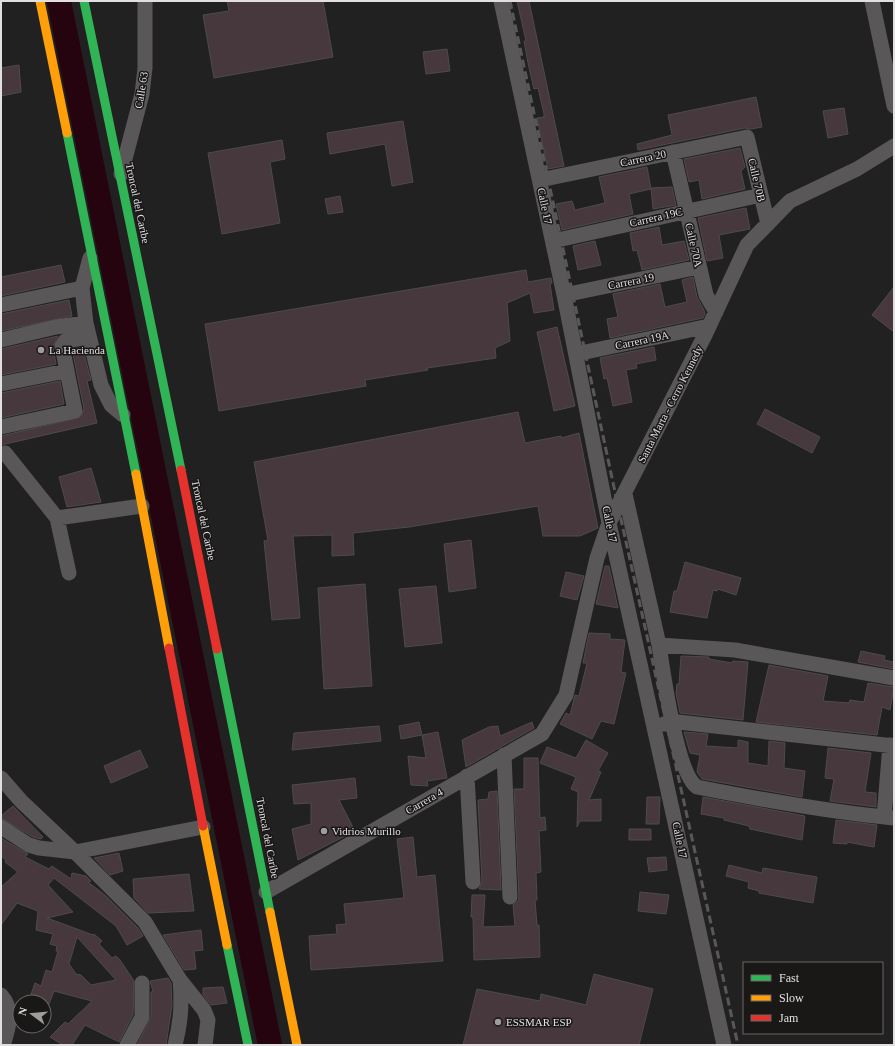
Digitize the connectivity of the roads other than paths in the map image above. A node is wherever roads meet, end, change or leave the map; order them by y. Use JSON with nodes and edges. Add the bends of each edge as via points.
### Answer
{"nodes":[{"id":1,"x":40,"y":1,"type":"edge"},
{"id":2,"x":84,"y":1,"type":"edge"},
{"id":3,"x":145,"y":1,"type":"edge"},
{"id":4,"x":501,"y":1,"type":"edge"},
{"id":5,"x":872,"y":1,"type":"edge"},
{"id":6,"x":894,"y":106,"type":"edge"},
{"id":7,"x":747,"y":137,"type":"joint"},
{"id":8,"x":894,"y":146,"type":"edge"},
{"id":9,"x":673,"y":152,"type":"junction"},
{"id":10,"x":120,"y":176,"type":"junction"},
{"id":11,"x":540,"y":180,"type":"junction"},
{"id":12,"x":761,"y":195,"type":"junction"},
{"id":13,"x":686,"y":211,"type":"junction"},
{"id":14,"x":768,"y":224,"type":"junction"},
{"id":15,"x":553,"y":241,"type":"junction"},
{"id":16,"x":91,"y":253,"type":"junction"},
{"id":17,"x":699,"y":267,"type":"junction"},
{"id":18,"x":82,"y":288,"type":"junction"},
{"id":19,"x":564,"y":295,"type":"junction"},
{"id":20,"x":1,"y":305,"type":"edge"},
{"id":21,"x":716,"y":312,"type":"junction"},
{"id":22,"x":709,"y":326,"type":"junction"},
{"id":23,"x":88,"y":330,"type":"junction"},
{"id":24,"x":1,"y":340,"type":"edge"},
{"id":25,"x":576,"y":354,"type":"junction"},
{"id":26,"x":66,"y":371,"type":"junction"},
{"id":27,"x":1,"y":384,"type":"edge"},
{"id":28,"x":123,"y":415,"type":"junction"},
{"id":29,"x":1,"y":426,"type":"edge"},
{"id":30,"x":5,"y":453,"type":"dead end"},
{"id":31,"x":625,"y":494,"type":"junction"},
{"id":32,"x":142,"y":506,"type":"junction"},
{"id":33,"x":57,"y":518,"type":"junction"},
{"id":34,"x":609,"y":524,"type":"junction"},
{"id":35,"x":69,"y":573,"type":"dead end"},
{"id":36,"x":659,"y":645,"type":"junction"},
{"id":37,"x":894,"y":678,"type":"edge"},
{"id":38,"x":673,"y":722,"type":"junction"},
{"id":39,"x":655,"y":727,"type":"junction"},
{"id":40,"x":542,"y":734,"type":"joint"},
{"id":41,"x":892,"y":745,"type":"edge"},
{"id":42,"x":504,"y":755,"type":"junction"},
{"id":43,"x":467,"y":776,"type":"junction"},
{"id":44,"x":1,"y":778,"type":"edge"},
{"id":45,"x":889,"y":817,"type":"edge"},
{"id":46,"x":1,"y":827,"type":"edge"},
{"id":47,"x":203,"y":827,"type":"junction"},
{"id":48,"x":75,"y":852,"type":"junction"},
{"id":49,"x":473,"y":882,"type":"dead end"},
{"id":50,"x":266,"y":892,"type":"junction"},
{"id":51,"x":510,"y":897,"type":"dead end"},
{"id":52,"x":180,"y":980,"type":"junction"},
{"id":53,"x":142,"y":983,"type":"dead end"},
{"id":54,"x":1,"y":994,"type":"edge"},
{"id":55,"x":3,"y":1045,"type":"edge"},
{"id":56,"x":126,"y":1045,"type":"edge"},
{"id":57,"x":175,"y":1045,"type":"edge"},
{"id":58,"x":205,"y":1045,"type":"edge"},
{"id":59,"x":248,"y":1045,"type":"edge"},
{"id":60,"x":297,"y":1045,"type":"edge"},
{"id":61,"x":724,"y":1045,"type":"edge"}],
"edges":[{"from":1,"to":16,"type":"highway"},
{"from":2,"to":10,"type":"highway","name":"Troncal del Caribe"},
{"from":3,"to":10,"type":"street","name":"Calle 63","via":[[145,68],[142,94]]},
{"from":4,"to":11,"type":"street","name":"Calle 17"},
{"from":5,"to":6,"type":"street"},
{"from":7,"to":9,"type":"street","name":"Carrera 20"},
{"from":7,"to":12,"type":"street","name":"Calle 70B"},
{"from":8,"to":14,"type":"street","name":"Santa Marta - Cerro Kennedy","via":[[857,169],[790,201]]},
{"from":9,"to":11,"type":"street","name":"Carrera 20"},
{"from":9,"to":13,"type":"street","name":"Calle 70A"},
{"from":10,"to":50,"type":"highway","name":"Troncal del Caribe"},
{"from":11,"to":15,"type":"street","name":"Calle 17"},
{"from":12,"to":13,"type":"street","name":"Carrera 19C"},
{"from":12,"to":14,"type":"street","name":"Calle 70B"},
{"from":13,"to":15,"type":"street","name":"Carrera 19C"},
{"from":13,"to":17,"type":"street","name":"Calle 70A"},
{"from":14,"to":21,"type":"street","name":"Santa Marta - Cerro Kennedy","via":[[747,245]]},
{"from":15,"to":19,"type":"street","name":"Calle 17"},
{"from":16,"to":18,"type":"street"},
{"from":16,"to":28,"type":"highway"},
{"from":17,"to":19,"type":"street","name":"Carrera 19"},
{"from":17,"to":21,"type":"street","name":"Calle 70A","via":[[706,295]]},
{"from":18,"to":20,"type":"street"},
{"from":18,"to":23,"type":"street"},
{"from":19,"to":25,"type":"street","name":"Calle 17"},
{"from":21,"to":22,"type":"street","name":"Santa Marta - Cerro Kennedy"},
{"from":22,"to":25,"type":"street","name":"Carrera 19A"},
{"from":22,"to":31,"type":"street","name":"Santa Marta - Cerro Kennedy"},
{"from":23,"to":24,"type":"street","via":[[56,327]]},
{"from":23,"to":26,"type":"street","via":[[63,343]]},
{"from":23,"to":28,"type":"street","via":[[101,385],[111,405]]},
{"from":25,"to":34,"type":"street","name":"Calle 17"},
{"from":26,"to":27,"type":"street"},
{"from":26,"to":29,"type":"street","via":[[75,411]]},
{"from":28,"to":32,"type":"highway"},
{"from":30,"to":33,"type":"street"},
{"from":31,"to":34,"type":"street","name":"Santa Marta - Cerro Kennedy"},
{"from":31,"to":36,"type":"street"},
{"from":32,"to":33,"type":"street"},
{"from":32,"to":47,"type":"highway"},
{"from":33,"to":35,"type":"street"},
{"from":34,"to":39,"type":"street","name":"Calle 17"},
{"from":34,"to":40,"type":"street","name":"Santa Marta - Cerro Kennedy","via":[[597,558],[566,695]]},
{"from":36,"to":37,"type":"street","via":[[735,650]]},
{"from":36,"to":38,"type":"street"},
{"from":38,"to":39,"type":"street"},
{"from":38,"to":41,"type":"street"},
{"from":38,"to":45,"type":"street","via":[[688,776],[697,787],[772,802]]},
{"from":39,"to":61,"type":"street","name":"Calle 17"},
{"from":40,"to":42,"type":"street","name":"Carrera 4"},
{"from":41,"to":45,"type":"street"},
{"from":42,"to":43,"type":"street","name":"Carrera 4"},
{"from":42,"to":51,"type":"street"},
{"from":43,"to":49,"type":"street"},
{"from":43,"to":50,"type":"street","name":"Carrera 4"},
{"from":44,"to":48,"type":"street","via":[[21,801]]},
{"from":46,"to":48,"type":"street","via":[[29,845]]},
{"from":47,"to":48,"type":"street"},
{"from":47,"to":59,"type":"highway"},
{"from":48,"to":52,"type":"street","via":[[145,922]]},
{"from":50,"to":60,"type":"highway","name":"Troncal del Caribe"},
{"from":52,"to":57,"type":"street","via":[[181,1023]]},
{"from":52,"to":58,"type":"street","via":[[204,1010],[208,1020]]},
{"from":53,"to":56,"type":"street","via":[[142,1017]]},
{"from":54,"to":55,"type":"street","via":[[8,1002],[9,1018]]}]}
